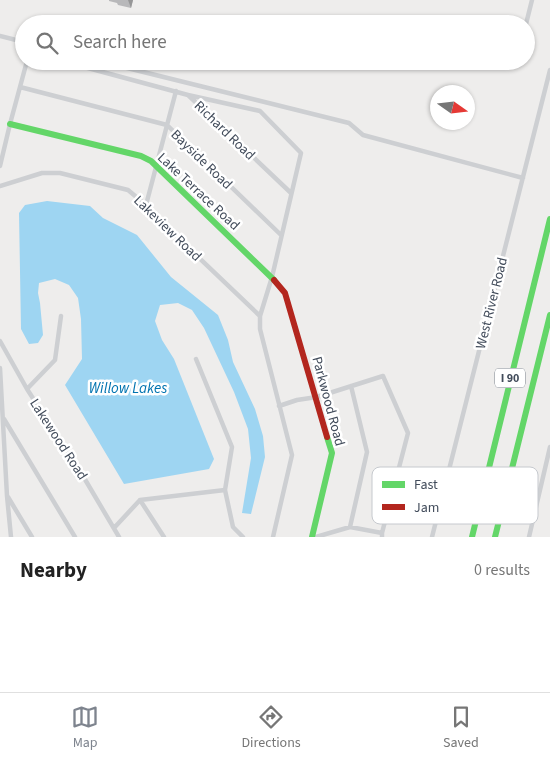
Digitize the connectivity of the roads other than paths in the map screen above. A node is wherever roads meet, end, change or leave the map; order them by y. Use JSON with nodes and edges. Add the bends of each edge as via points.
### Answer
{"nodes":[{"id":1,"x":532,"y":0,"type":"edge"},
{"id":2,"x":528,"y":15,"type":"edge"},
{"id":3,"x":0,"y":36,"type":"edge"},
{"id":4,"x":15,"y":40,"type":"edge"},
{"id":5,"x":25,"y":70,"type":"edge"},
{"id":6,"x":96,"y":70,"type":"edge"},
{"id":7,"x":135,"y":70,"type":"edge"},
{"id":8,"x":550,"y":70,"type":"edge"},
{"id":9,"x":20,"y":87,"type":"junction"},
{"id":10,"x":176,"y":91,"type":"junction"},
{"id":11,"x":188,"y":95,"type":"junction"},
{"id":12,"x":10,"y":124,"type":"junction"},
{"id":13,"x":167,"y":126,"type":"junction"},
{"id":14,"x":0,"y":166,"type":"edge"},
{"id":15,"x":156,"y":166,"type":"junction"},
{"id":16,"x":523,"y":178,"type":"junction"},
{"id":17,"x":0,"y":186,"type":"edge"},
{"id":18,"x":291,"y":193,"type":"junction"},
{"id":19,"x":146,"y":205,"type":"junction"},
{"id":20,"x":550,"y":219,"type":"edge"},
{"id":21,"x":281,"y":235,"type":"junction"},
{"id":22,"x":272,"y":277,"type":"junction"},
{"id":23,"x":550,"y":315,"type":"edge"},
{"id":24,"x":61,"y":316,"type":"dead end"},
{"id":25,"x":260,"y":316,"type":"junction"},
{"id":26,"x":0,"y":341,"type":"edge"},
{"id":27,"x":196,"y":360,"type":"dead end"},
{"id":28,"x":0,"y":368,"type":"edge"},
{"id":29,"x":351,"y":386,"type":"junction"},
{"id":30,"x":27,"y":389,"type":"junction"},
{"id":31,"x":317,"y":397,"type":"junction"},
{"id":32,"x":280,"y":406,"type":"junction"},
{"id":33,"x":3,"y":418,"type":"junction"},
{"id":34,"x":550,"y":447,"type":"edge"},
{"id":35,"x":399,"y":467,"type":"edge"},
{"id":36,"x":450,"y":467,"type":"edge"},
{"id":37,"x":489,"y":467,"type":"edge"},
{"id":38,"x":512,"y":467,"type":"edge"},
{"id":39,"x":225,"y":490,"type":"junction"},
{"id":40,"x":7,"y":496,"type":"junction"},
{"id":41,"x":538,"y":496,"type":"edge"},
{"id":42,"x":140,"y":500,"type":"junction"},
{"id":43,"x":435,"y":524,"type":"edge"},
{"id":44,"x":475,"y":524,"type":"edge"},
{"id":45,"x":498,"y":524,"type":"edge"},
{"id":46,"x":531,"y":524,"type":"edge"},
{"id":47,"x":350,"y":527,"type":"junction"},
{"id":48,"x":114,"y":528,"type":"junction"},
{"id":49,"x":382,"y":535,"type":"edge"},
{"id":50,"x":11,"y":537,"type":"edge"},
{"id":51,"x":32,"y":537,"type":"edge"},
{"id":52,"x":75,"y":537,"type":"edge"},
{"id":53,"x":119,"y":537,"type":"edge"},
{"id":54,"x":164,"y":537,"type":"edge"},
{"id":55,"x":244,"y":537,"type":"edge"},
{"id":56,"x":273,"y":537,"type":"edge"},
{"id":57,"x":312,"y":537,"type":"edge"},
{"id":58,"x":316,"y":537,"type":"edge"},
{"id":59,"x":432,"y":537,"type":"edge"},
{"id":60,"x":472,"y":537,"type":"edge"},
{"id":61,"x":495,"y":537,"type":"edge"},
{"id":62,"x":528,"y":537,"type":"edge"}],
"edges":[{"from":1,"to":2,"type":"street"},
{"from":3,"to":4,"type":"street"},
{"from":5,"to":9,"type":"street"},
{"from":6,"to":10,"type":"street","name":"Richard Road"},
{"from":7,"to":16,"type":"street","via":[[349,123],[363,135]]},
{"from":8,"to":16,"type":"street","name":"West River Road"},
{"from":9,"to":12,"type":"street"},
{"from":9,"to":13,"type":"street","name":"Bayside Road"},
{"from":10,"to":11,"type":"street","name":"Richard Road"},
{"from":10,"to":13,"type":"street"},
{"from":11,"to":18,"type":"street","name":"Richard Road"},
{"from":11,"to":18,"type":"street","via":[[260,111],[302,152]]},
{"from":12,"to":14,"type":"street"},
{"from":12,"to":15,"type":"main road","name":"Lake Terrace Road","via":[[141,156]]},
{"from":13,"to":15,"type":"street"},
{"from":13,"to":21,"type":"street","name":"Bayside Road"},
{"from":15,"to":19,"type":"street"},
{"from":15,"to":22,"type":"main road","name":"Lake Terrace Road"},
{"from":16,"to":36,"type":"street","name":"West River Road"},
{"from":17,"to":19,"type":"street","name":"Lakeview Road","via":[[42,173],[60,173],[128,190]]},
{"from":18,"to":21,"type":"street"},
{"from":19,"to":25,"type":"street","name":"Lakeview Road"},
{"from":20,"to":37,"type":"main road","number":"I 90"},
{"from":21,"to":22,"type":"street"},
{"from":22,"to":25,"type":"street"},
{"from":22,"to":31,"type":"main road","name":"Parkwood Road","via":[[285,293]]},
{"from":23,"to":38,"type":"main road","number":"I 90"},
{"from":24,"to":30,"type":"street","via":[[55,360]]},
{"from":25,"to":32,"type":"street","via":[[260,329]]},
{"from":26,"to":30,"type":"street","name":"Lakewood Road"},
{"from":27,"to":39,"type":"street","via":[[232,447]]},
{"from":28,"to":33,"type":"street"},
{"from":29,"to":31,"type":"street"},
{"from":29,"to":35,"type":"street","via":[[383,376],[408,433]]},
{"from":29,"to":47,"type":"street","via":[[367,452]]},
{"from":30,"to":48,"type":"street","name":"Lakewood Road"},
{"from":31,"to":32,"type":"street"},
{"from":31,"to":57,"type":"main road","name":"Parkwood Road","via":[[332,453]]},
{"from":32,"to":56,"type":"street","via":[[292,455]]},
{"from":33,"to":40,"type":"street"},
{"from":33,"to":52,"type":"street"},
{"from":34,"to":41,"type":"street"},
{"from":39,"to":42,"type":"street"},
{"from":39,"to":55,"type":"street","via":[[233,527]]},
{"from":40,"to":50,"type":"street"},
{"from":40,"to":51,"type":"street"},
{"from":42,"to":48,"type":"street"},
{"from":42,"to":54,"type":"street"},
{"from":43,"to":59,"type":"street","name":"West River Road"},
{"from":44,"to":60,"type":"main road","number":"I 90"},
{"from":45,"to":61,"type":"main road","number":"I 90"},
{"from":46,"to":62,"type":"street"},
{"from":47,"to":49,"type":"street"},
{"from":47,"to":58,"type":"street"},
{"from":48,"to":53,"type":"street","name":"Lakewood Road"}]}
